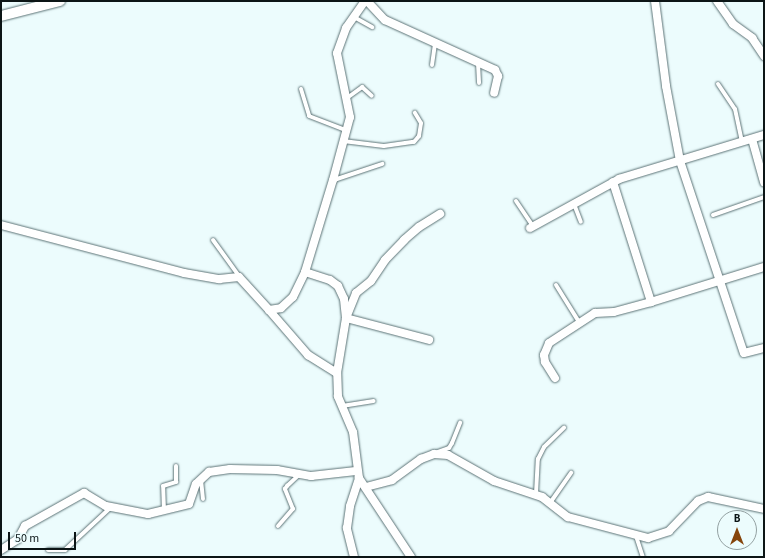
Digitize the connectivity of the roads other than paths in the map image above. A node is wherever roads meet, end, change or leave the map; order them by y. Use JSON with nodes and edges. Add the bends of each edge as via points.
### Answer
{"nodes":[{"id":1,"x":60,"y":1,"type":"edge"},
{"id":2,"x":366,"y":1,"type":"edge"},
{"id":3,"x":656,"y":1,"type":"edge"},
{"id":4,"x":717,"y":1,"type":"edge"},
{"id":5,"x":1,"y":16,"type":"edge"},
{"id":6,"x":354,"y":17,"type":"junction"},
{"id":7,"x":372,"y":27,"type":"dead end"},
{"id":8,"x":435,"y":43,"type":"junction"},
{"id":9,"x":764,"y":56,"type":"edge"},
{"id":10,"x":478,"y":63,"type":"junction"},
{"id":11,"x":432,"y":65,"type":"dead end"},
{"id":12,"x":479,"y":83,"type":"dead end"},
{"id":13,"x":718,"y":84,"type":"dead end"},
{"id":14,"x":301,"y":89,"type":"dead end"},
{"id":15,"x":494,"y":93,"type":"dead end"},
{"id":16,"x":372,"y":96,"type":"dead end"},
{"id":17,"x":346,"y":98,"type":"junction"},
{"id":18,"x":415,"y":113,"type":"dead end"},
{"id":19,"x":346,"y":130,"type":"junction"},
{"id":20,"x":764,"y":135,"type":"edge"},
{"id":21,"x":752,"y":139,"type":"junction"},
{"id":22,"x":343,"y":141,"type":"junction"},
{"id":23,"x":742,"y":142,"type":"junction"},
{"id":24,"x":680,"y":161,"type":"junction"},
{"id":25,"x":382,"y":164,"type":"dead end"},
{"id":26,"x":334,"y":180,"type":"junction"},
{"id":27,"x":612,"y":182,"type":"junction"},
{"id":28,"x":764,"y":182,"type":"edge"},
{"id":29,"x":764,"y":197,"type":"edge"},
{"id":30,"x":516,"y":200,"type":"dead end"},
{"id":31,"x":574,"y":203,"type":"junction"},
{"id":32,"x":440,"y":214,"type":"dead end"},
{"id":33,"x":713,"y":215,"type":"dead end"},
{"id":34,"x":581,"y":222,"type":"dead end"},
{"id":35,"x":1,"y":225,"type":"edge"},
{"id":36,"x":532,"y":227,"type":"joint"},
{"id":37,"x":213,"y":240,"type":"dead end"},
{"id":38,"x":764,"y":267,"type":"edge"},
{"id":39,"x":305,"y":272,"type":"junction"},
{"id":40,"x":239,"y":277,"type":"junction"},
{"id":41,"x":720,"y":282,"type":"junction"},
{"id":42,"x":556,"y":285,"type":"dead end"},
{"id":43,"x":651,"y":302,"type":"junction"},
{"id":44,"x":269,"y":310,"type":"junction"},
{"id":45,"x":346,"y":318,"type":"junction"},
{"id":46,"x":578,"y":322,"type":"junction"},
{"id":47,"x":429,"y":340,"type":"dead end"},
{"id":48,"x":764,"y":348,"type":"edge"},
{"id":49,"x":337,"y":373,"type":"junction"},
{"id":50,"x":555,"y":378,"type":"dead end"},
{"id":51,"x":374,"y":401,"type":"dead end"},
{"id":52,"x":342,"y":406,"type":"junction"},
{"id":53,"x":460,"y":422,"type":"dead end"},
{"id":54,"x":564,"y":428,"type":"dead end"},
{"id":55,"x":434,"y":454,"type":"junction"},
{"id":56,"x":176,"y":466,"type":"dead end"},
{"id":57,"x":571,"y":473,"type":"dead end"},
{"id":58,"x":299,"y":475,"type":"junction"},
{"id":59,"x":358,"y":475,"type":"junction"},
{"id":60,"x":200,"y":478,"type":"junction"},
{"id":61,"x":366,"y":487,"type":"junction"},
{"id":62,"x":536,"y":494,"type":"junction"},
{"id":63,"x":203,"y":499,"type":"dead end"},
{"id":64,"x":550,"y":503,"type":"junction"},
{"id":65,"x":114,"y":507,"type":"junction"},
{"id":66,"x":764,"y":509,"type":"edge"},
{"id":67,"x":164,"y":512,"type":"junction"},
{"id":68,"x":278,"y":526,"type":"dead end"},
{"id":69,"x":636,"y":536,"type":"junction"},
{"id":70,"x":1,"y":550,"type":"edge"},
{"id":71,"x":48,"y":550,"type":"dead end"},
{"id":72,"x":354,"y":557,"type":"edge"},
{"id":73,"x":411,"y":557,"type":"edge"},
{"id":74,"x":643,"y":557,"type":"edge"}],
"edges":[{"from":1,"to":5,"type":"street"},
{"from":2,"to":6,"type":"street"},
{"from":2,"to":8,"type":"street","via":[[385,20]]},
{"from":3,"to":24,"type":"street","via":[[666,86]]},
{"from":4,"to":9,"type":"street","via":[[733,24],[752,38]]},
{"from":6,"to":7,"type":"lane"},
{"from":6,"to":17,"type":"street","via":[[340,41],[338,54]]},
{"from":8,"to":10,"type":"street"},
{"from":8,"to":11,"type":"lane"},
{"from":10,"to":12,"type":"lane"},
{"from":10,"to":15,"type":"street","via":[[498,73]]},
{"from":13,"to":23,"type":"lane","via":[[735,109]]},
{"from":14,"to":19,"type":"lane","via":[[309,116]]},
{"from":16,"to":17,"type":"lane","via":[[362,87]]},
{"from":17,"to":19,"type":"street","via":[[350,117]]},
{"from":18,"to":22,"type":"lane","via":[[421,123],[419,136],[414,142],[384,146]]},
{"from":19,"to":22,"type":"street"},
{"from":20,"to":21,"type":"street"},
{"from":21,"to":23,"type":"street"},
{"from":21,"to":28,"type":"street"},
{"from":22,"to":26,"type":"street"},
{"from":23,"to":24,"type":"street"},
{"from":24,"to":27,"type":"street"},
{"from":24,"to":41,"type":"street"},
{"from":25,"to":26,"type":"lane"},
{"from":26,"to":39,"type":"street"},
{"from":27,"to":31,"type":"street"},
{"from":27,"to":43,"type":"street"},
{"from":29,"to":33,"type":"lane"},
{"from":30,"to":36,"type":"lane"},
{"from":31,"to":34,"type":"lane"},
{"from":31,"to":36,"type":"street"},
{"from":32,"to":45,"type":"street","via":[[419,227],[385,260],[372,281],[356,293]]},
{"from":35,"to":40,"type":"street","via":[[184,273],[219,279]]},
{"from":37,"to":40,"type":"lane"},
{"from":38,"to":41,"type":"street"},
{"from":39,"to":44,"type":"street","via":[[293,297],[281,308]]},
{"from":39,"to":45,"type":"street","via":[[330,280],[338,286],[344,299]]},
{"from":40,"to":44,"type":"street"},
{"from":41,"to":43,"type":"street"},
{"from":41,"to":48,"type":"street","via":[[744,353]]},
{"from":42,"to":46,"type":"lane"},
{"from":43,"to":46,"type":"street","via":[[614,312],[595,313]]},
{"from":44,"to":49,"type":"street","via":[[308,355]]},
{"from":45,"to":47,"type":"street"},
{"from":45,"to":49,"type":"street"},
{"from":46,"to":50,"type":"street","via":[[545,350],[545,362]]},
{"from":49,"to":52,"type":"street","via":[[338,396]]},
{"from":51,"to":52,"type":"lane"},
{"from":52,"to":59,"type":"street","via":[[353,432]]},
{"from":53,"to":55,"type":"lane","via":[[449,448]]},
{"from":54,"to":62,"type":"lane","via":[[544,447],[538,459]]},
{"from":55,"to":61,"type":"street","via":[[421,459],[392,480]]},
{"from":55,"to":62,"type":"street","via":[[448,455],[494,481]]},
{"from":56,"to":67,"type":"lane","via":[[176,482],[163,486]]},
{"from":57,"to":64,"type":"lane"},
{"from":58,"to":59,"type":"street"},
{"from":58,"to":60,"type":"street","via":[[287,471],[230,469],[209,472]]},
{"from":58,"to":68,"type":"lane","via":[[285,490],[293,509]]},
{"from":59,"to":61,"type":"street"},
{"from":59,"to":72,"type":"street","via":[[347,528]]},
{"from":60,"to":63,"type":"lane"},
{"from":60,"to":67,"type":"street","via":[[189,504]]},
{"from":61,"to":73,"type":"street"},
{"from":62,"to":64,"type":"street"},
{"from":64,"to":69,"type":"street","via":[[575,520],[605,525]]},
{"from":65,"to":67,"type":"street","via":[[148,514]]},
{"from":65,"to":70,"type":"street","via":[[101,504],[88,493],[80,494],[25,526],[18,539]]},
{"from":65,"to":71,"type":"lane","via":[[106,509],[65,550]]},
{"from":66,"to":69,"type":"street","via":[[708,498],[698,501],[659,537]]},
{"from":69,"to":74,"type":"lane"}]}
